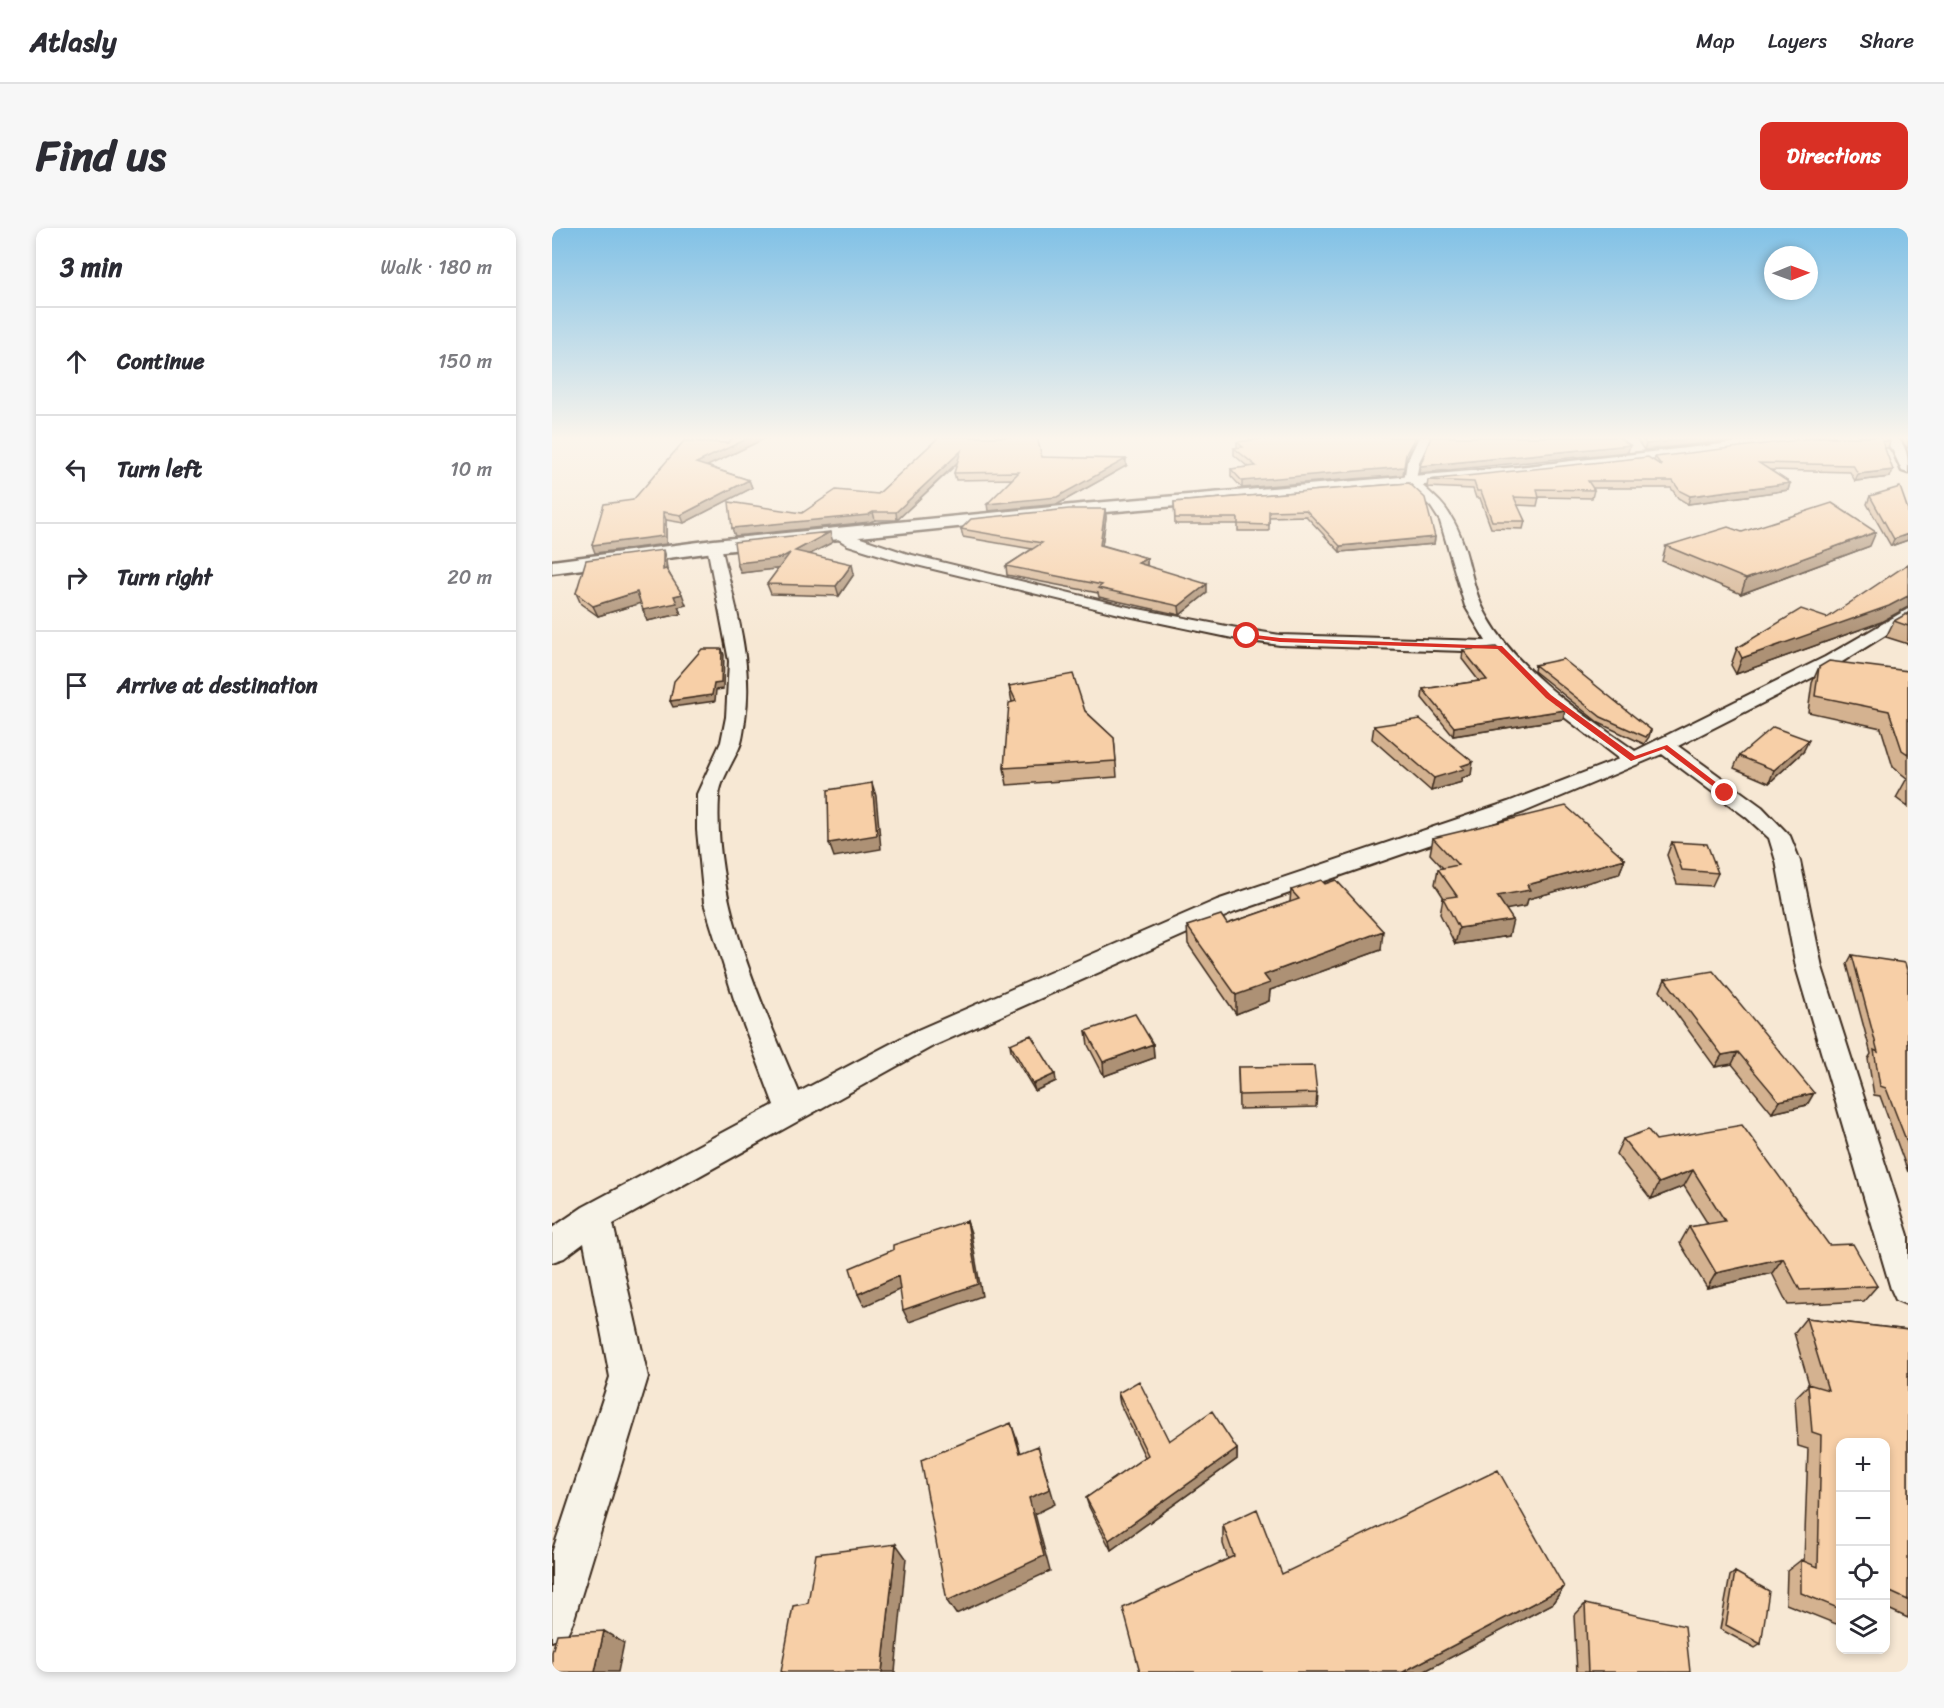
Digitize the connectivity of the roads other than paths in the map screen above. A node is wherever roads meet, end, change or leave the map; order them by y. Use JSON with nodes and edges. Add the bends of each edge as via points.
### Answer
{"nodes":[{"id":1,"x":1136,"y":504,"type":"edge"},
{"id":2,"x":1435,"y":504,"type":"edge"},
{"id":3,"x":837,"y":534,"type":"junction"},
{"id":4,"x":714,"y":546,"type":"junction"},
{"id":5,"x":552,"y":567,"type":"edge"},
{"id":6,"x":1908,"y":614,"type":"edge"},
{"id":7,"x":1500,"y":647,"type":"junction"},
{"id":8,"x":1665,"y":746,"type":"junction"},
{"id":9,"x":1634,"y":760,"type":"junction"},
{"id":10,"x":791,"y":1110,"type":"junction"},
{"id":11,"x":595,"y":1217,"type":"junction"},
{"id":12,"x":552,"y":1247,"type":"edge"},
{"id":13,"x":1908,"y":1289,"type":"edge"},
{"id":14,"x":552,"y":1618,"type":"edge"}],
"edges":[{"from":1,"to":3,"type":"main road"},
{"from":2,"to":7,"type":"street","via":[[1447,520],[1479,618]]},
{"from":3,"to":4,"type":"main road"},
{"from":3,"to":7,"type":"street","via":[[873,549],[1247,636]]},
{"from":4,"to":5,"type":"main road"},
{"from":4,"to":10,"type":"street","via":[[738,661],[731,741],[708,794],[716,903],[747,999]]},
{"from":6,"to":8,"type":"street","via":[[1831,662]]},
{"from":7,"to":9,"type":"street","via":[[1549,697]]},
{"from":8,"to":9,"type":"street"},
{"from":8,"to":13,"type":"street","via":[[1754,812],[1779,836],[1788,861],[1812,978]]},
{"from":9,"to":10,"type":"street","via":[[1516,807],[1226,906],[923,1039]]},
{"from":10,"to":11,"type":"street"},
{"from":11,"to":12,"type":"street"},
{"from":11,"to":14,"type":"street","via":[[629,1377]]}]}
